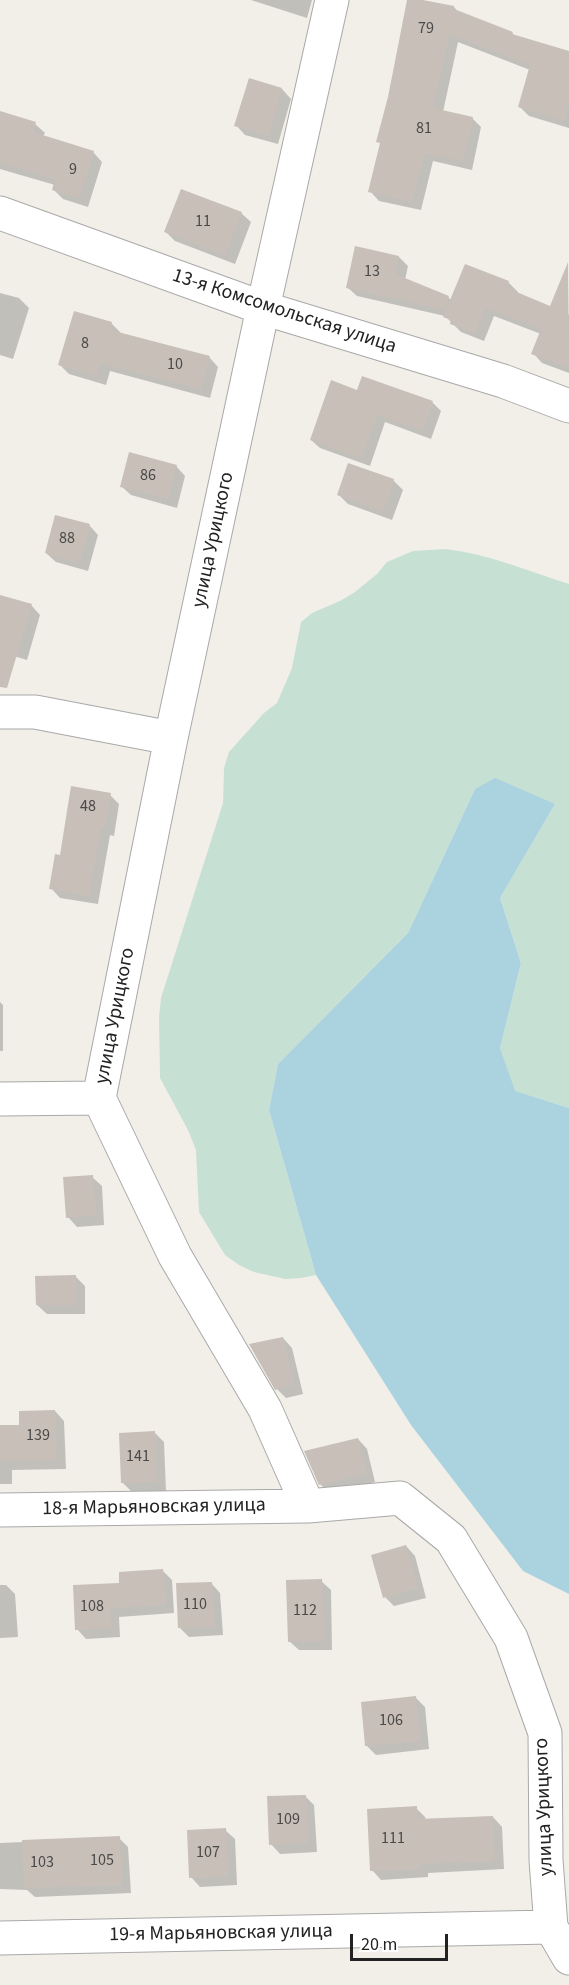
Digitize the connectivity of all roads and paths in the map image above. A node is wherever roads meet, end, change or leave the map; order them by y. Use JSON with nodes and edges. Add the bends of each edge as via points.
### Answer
{"nodes":[{"id":1,"x":332,"y":0,"type":"edge"},
{"id":2,"x":0,"y":213,"type":"edge"},
{"id":3,"x":263,"y":308,"type":"junction"},
{"id":4,"x":569,"y":406,"type":"edge"},
{"id":5,"x":0,"y":712,"type":"edge"},
{"id":6,"x":171,"y":738,"type":"junction"},
{"id":7,"x":99,"y":1098,"type":"junction"},
{"id":8,"x":0,"y":1099,"type":"edge"},
{"id":9,"x":308,"y":1506,"type":"junction"},
{"id":10,"x":0,"y":1510,"type":"edge"},
{"id":11,"x":551,"y":1928,"type":"junction"},
{"id":12,"x":0,"y":1938,"type":"edge"},
{"id":13,"x":569,"y":1958,"type":"edge"}],
"edges":[{"from":1,"to":3,"type":"street","name":"улица Урицкого"},
{"from":2,"to":3,"type":"street","name":"13-я Комсомольская улица"},
{"from":3,"to":4,"type":"street","name":"13-я Комсомольская улица","via":[[503,381]]},
{"from":3,"to":6,"type":"street","name":"улица Урицкого"},
{"from":5,"to":6,"type":"street","via":[[34,712]]},
{"from":6,"to":7,"type":"street","name":"улица Урицкого"},
{"from":7,"to":8,"type":"street"},
{"from":7,"to":9,"type":"street","name":"улица Урицкого","via":[[176,1256],[265,1409]]},
{"from":9,"to":10,"type":"street","name":"18-я Марьяновская улица"},
{"from":9,"to":11,"type":"street","name":"улица Урицкого","via":[[400,1498],[451,1539],[511,1638],[545,1733]]},
{"from":11,"to":12,"type":"street","name":"19-я Марьяновская улица"},
{"from":11,"to":13,"type":"street","name":"улица Урицкого"}]}
